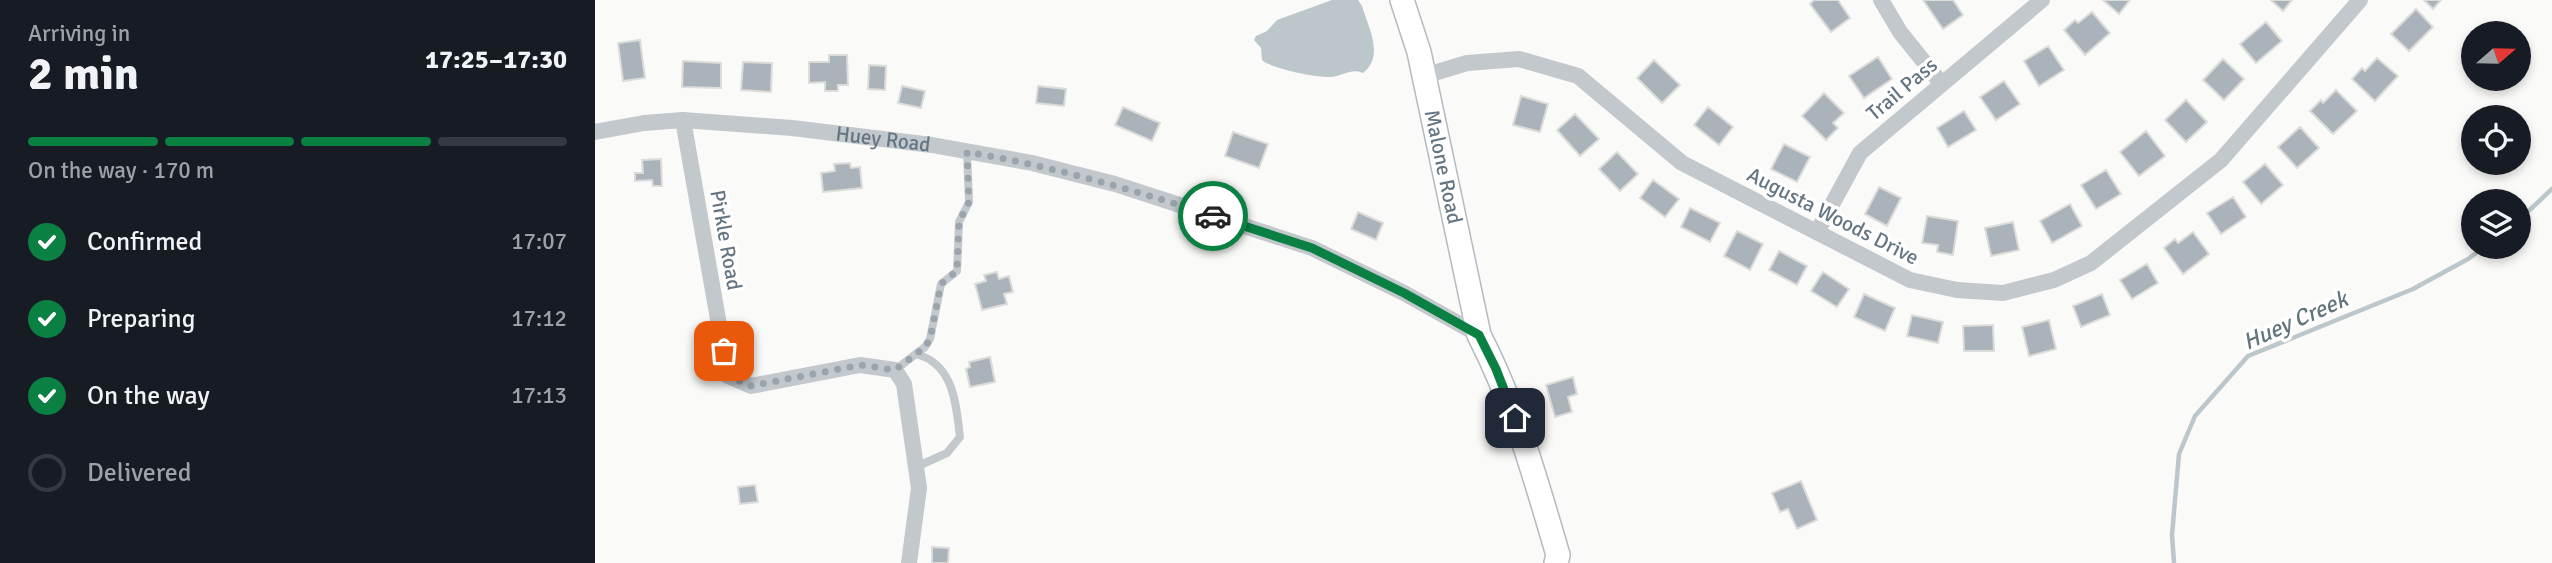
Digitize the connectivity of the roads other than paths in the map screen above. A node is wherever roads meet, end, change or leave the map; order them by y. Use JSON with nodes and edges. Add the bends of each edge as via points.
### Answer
{"nodes":[{"id":1,"x":1402,"y":0,"type":"edge"},
{"id":2,"x":1881,"y":0,"type":"edge"},
{"id":3,"x":2042,"y":0,"type":"edge"},
{"id":4,"x":2360,"y":0,"type":"edge"},
{"id":5,"x":1424,"y":76,"type":"junction"},
{"id":6,"x":1941,"y":83,"type":"junction"},
{"id":7,"x":683,"y":120,"type":"junction"},
{"id":8,"x":595,"y":132,"type":"edge"},
{"id":9,"x":967,"y":152,"type":"junction"},
{"id":10,"x":1817,"y":232,"type":"junction"},
{"id":11,"x":1479,"y":335,"type":"junction"},
{"id":12,"x":916,"y":354,"type":"junction"},
{"id":13,"x":895,"y":370,"type":"junction"},
{"id":14,"x":916,"y":467,"type":"junction"},
{"id":15,"x":1560,"y":560,"type":"edge"},
{"id":16,"x":909,"y":563,"type":"edge"}],
"edges":[{"from":1,"to":5,"type":"street","name":"Malone Road"},
{"from":2,"to":6,"type":"street"},
{"from":3,"to":6,"type":"street","name":"Trail Pass"},
{"from":4,"to":10,"type":"street","name":"Augusta Woods Drive","via":[[2221,160],[2091,263],[2054,280],[2003,293],[1910,281]]},
{"from":5,"to":10,"type":"street","name":"Augusta Woods Drive","via":[[1467,63],[1519,59],[1578,76],[1682,163]]},
{"from":5,"to":11,"type":"street","name":"Malone Road"},
{"from":6,"to":10,"type":"street","name":"Trail Pass","via":[[1860,153]]},
{"from":7,"to":8,"type":"street","name":"Huey Road"},
{"from":7,"to":9,"type":"street","name":"Huey Road","via":[[792,128]]},
{"from":7,"to":13,"type":"street","name":"Pirkle Road","via":[[728,376],[751,386],[860,365]]},
{"from":9,"to":11,"type":"street","name":"Huey Road","via":[[1115,184],[1312,248]]},
{"from":9,"to":12,"type":"lane","via":[[969,202],[959,222],[957,271],[941,284],[930,339]]},
{"from":11,"to":15,"type":"street","via":[[1524,442]]},
{"from":12,"to":13,"type":"lane"},
{"from":12,"to":14,"type":"lane","via":[[927,357],[949,379],[960,438],[947,453]]},
{"from":13,"to":14,"type":"street","via":[[904,384]]},
{"from":14,"to":16,"type":"street","via":[[919,488]]}]}
